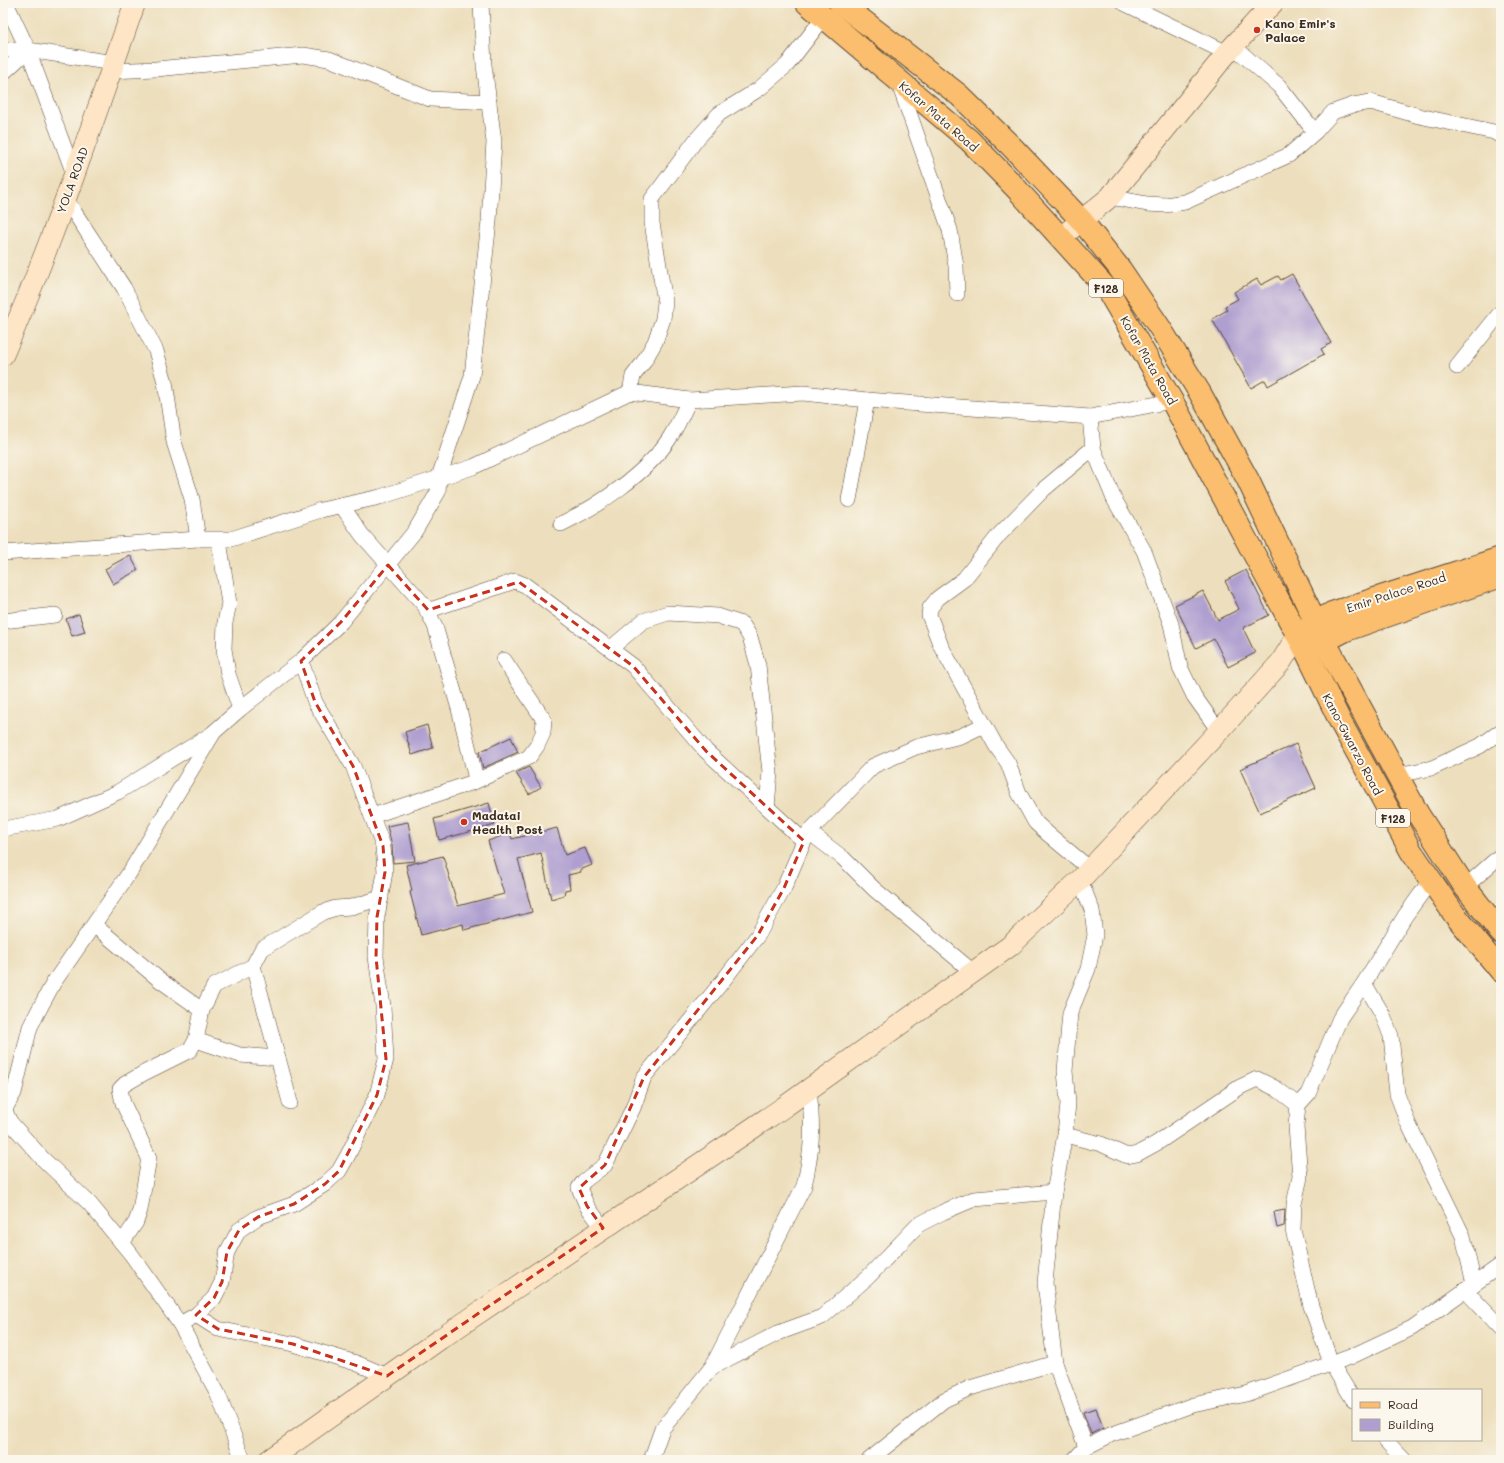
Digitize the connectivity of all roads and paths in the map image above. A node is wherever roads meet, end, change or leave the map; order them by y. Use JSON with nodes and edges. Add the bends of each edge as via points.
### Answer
{"nodes":[{"id":1,"x":6,"y":3,"type":"edge"},
{"id":2,"x":135,"y":3,"type":"edge"},
{"id":3,"x":481,"y":3,"type":"edge"},
{"id":4,"x":806,"y":3,"type":"edge"},
{"id":5,"x":840,"y":3,"type":"edge"},
{"id":6,"x":1124,"y":3,"type":"edge"},
{"id":7,"x":1274,"y":3,"type":"edge"},
{"id":8,"x":824,"y":17,"type":"junction"},
{"id":9,"x":3,"y":50,"type":"edge"},
{"id":10,"x":28,"y":50,"type":"junction"},
{"id":11,"x":1230,"y":50,"type":"junction"},
{"id":12,"x":113,"y":67,"type":"junction"},
{"id":13,"x":3,"y":73,"type":"edge"},
{"id":14,"x":897,"y":80,"type":"junction"},
{"id":15,"x":489,"y":102,"type":"junction"},
{"id":16,"x":1315,"y":132,"type":"junction"},
{"id":17,"x":1501,"y":136,"type":"edge"},
{"id":18,"x":74,"y":174,"type":"junction"},
{"id":19,"x":1110,"y":197,"type":"junction"},
{"id":20,"x":65,"y":198,"type":"junction"},
{"id":21,"x":1082,"y":221,"type":"junction"},
{"id":22,"x":1060,"y":238,"type":"junction"},
{"id":23,"x":957,"y":294,"type":"dead end"},
{"id":24,"x":1501,"y":312,"type":"edge"},
{"id":25,"x":3,"y":354,"type":"edge"},
{"id":26,"x":1457,"y":366,"type":"dead end"},
{"id":27,"x":630,"y":392,"type":"junction"},
{"id":28,"x":689,"y":400,"type":"junction"},
{"id":29,"x":867,"y":400,"type":"junction"},
{"id":30,"x":1172,"y":401,"type":"junction"},
{"id":31,"x":1090,"y":417,"type":"junction"},
{"id":32,"x":1093,"y":448,"type":"junction"},
{"id":33,"x":439,"y":478,"type":"junction"},
{"id":34,"x":849,"y":500,"type":"dead end"},
{"id":35,"x":342,"y":506,"type":"junction"},
{"id":36,"x":561,"y":524,"type":"dead end"},
{"id":37,"x":198,"y":539,"type":"junction"},
{"id":38,"x":219,"y":540,"type":"junction"},
{"id":39,"x":3,"y":553,"type":"edge"},
{"id":40,"x":1501,"y":558,"type":"edge"},
{"id":41,"x":388,"y":565,"type":"junction"},
{"id":42,"x":1501,"y":576,"type":"edge"},
{"id":43,"x":427,"y":610,"type":"junction"},
{"id":44,"x":55,"y":615,"type":"dead end"},
{"id":45,"x":3,"y":621,"type":"edge"},
{"id":46,"x":1316,"y":622,"type":"junction"},
{"id":47,"x":1309,"y":643,"type":"junction"},
{"id":48,"x":611,"y":648,"type":"junction"},
{"id":49,"x":504,"y":660,"type":"dead end"},
{"id":50,"x":301,"y":661,"type":"junction"},
{"id":51,"x":240,"y":709,"type":"junction"},
{"id":52,"x":984,"y":725,"type":"junction"},
{"id":53,"x":1219,"y":730,"type":"junction"},
{"id":54,"x":1501,"y":731,"type":"edge"},
{"id":55,"x":214,"y":732,"type":"junction"},
{"id":56,"x":1397,"y":775,"type":"junction"},
{"id":57,"x":476,"y":779,"type":"junction"},
{"id":58,"x":767,"y":807,"type":"junction"},
{"id":59,"x":372,"y":816,"type":"junction"},
{"id":60,"x":3,"y":829,"type":"edge"},
{"id":61,"x":807,"y":836,"type":"junction"},
{"id":62,"x":1501,"y":855,"type":"edge"},
{"id":63,"x":1085,"y":874,"type":"junction"},
{"id":64,"x":1431,"y":880,"type":"junction"},
{"id":65,"x":1465,"y":887,"type":"junction"},
{"id":66,"x":381,"y":898,"type":"junction"},
{"id":67,"x":94,"y":925,"type":"junction"},
{"id":68,"x":1501,"y":933,"type":"edge"},
{"id":69,"x":253,"y":966,"type":"junction"},
{"id":70,"x":1501,"y":971,"type":"edge"},
{"id":71,"x":973,"y":972,"type":"junction"},
{"id":72,"x":1364,"y":983,"type":"junction"},
{"id":73,"x":202,"y":1010,"type":"junction"},
{"id":74,"x":196,"y":1040,"type":"junction"},
{"id":75,"x":278,"y":1058,"type":"junction"},
{"id":76,"x":809,"y":1089,"type":"junction"},
{"id":77,"x":290,"y":1102,"type":"dead end"},
{"id":78,"x":1298,"y":1105,"type":"junction"},
{"id":79,"x":1065,"y":1135,"type":"junction"},
{"id":80,"x":1054,"y":1192,"type":"junction"},
{"id":81,"x":604,"y":1228,"type":"junction"},
{"id":82,"x":122,"y":1243,"type":"junction"},
{"id":83,"x":1501,"y":1265,"type":"edge"},
{"id":84,"x":1469,"y":1287,"type":"junction"},
{"id":85,"x":196,"y":1314,"type":"junction"},
{"id":86,"x":180,"y":1324,"type":"junction"},
{"id":87,"x":1501,"y":1328,"type":"edge"},
{"id":88,"x":1055,"y":1363,"type":"junction"},
{"id":89,"x":1331,"y":1363,"type":"junction"},
{"id":90,"x":712,"y":1367,"type":"junction"},
{"id":91,"x":388,"y":1376,"type":"junction"},
{"id":92,"x":1352,"y":1397,"type":"edge"},
{"id":93,"x":1386,"y":1441,"type":"edge"},
{"id":94,"x":1086,"y":1447,"type":"junction"},
{"id":95,"x":243,"y":1460,"type":"edge"},
{"id":96,"x":270,"y":1460,"type":"edge"},
{"id":97,"x":651,"y":1460,"type":"edge"},
{"id":98,"x":869,"y":1460,"type":"edge"},
{"id":99,"x":1074,"y":1460,"type":"edge"},
{"id":100,"x":1404,"y":1460,"type":"edge"}],
"edges":[{"from":1,"to":10,"type":"street"},
{"from":2,"to":12,"type":"main road","name":"YOLA ROAD"},
{"from":3,"to":15,"type":"street","via":[[484,65]]},
{"from":4,"to":8,"type":"main road","name":"Kofar Mata Road","number":"F128"},
{"from":5,"to":21,"type":"main road","name":"Kofar Mata Road","number":"F128","via":[[959,95]]},
{"from":6,"to":11,"type":"street"},
{"from":7,"to":11,"type":"main road"},
{"from":8,"to":14,"type":"main road","name":"Kofar Mata Road","number":"F128"},
{"from":8,"to":27,"type":"street","via":[[787,65],[759,89],[719,114],[652,199],[652,223],[665,302],[663,319],[655,342],[633,376]]},
{"from":9,"to":10,"type":"street"},
{"from":10,"to":12,"type":"street"},
{"from":10,"to":13,"type":"street"},
{"from":10,"to":18,"type":"street"},
{"from":11,"to":16,"type":"street","via":[[1279,86]]},
{"from":11,"to":19,"type":"main road"},
{"from":12,"to":15,"type":"street","via":[[156,69],[303,55],[329,59],[430,99]]},
{"from":12,"to":18,"type":"main road","name":"YOLA ROAD"},
{"from":14,"to":22,"type":"main road","name":"Kofar Mata Road","number":"F128","via":[[969,140]]},
{"from":14,"to":23,"type":"street","via":[[950,230],[956,266]]},
{"from":15,"to":33,"type":"street","via":[[494,142],[489,221],[472,376]]},
{"from":16,"to":17,"type":"street","via":[[1333,112],[1372,102],[1419,116],[1494,132]]},
{"from":16,"to":19,"type":"street","via":[[1288,155],[1186,202],[1147,204]]},
{"from":18,"to":20,"type":"main road","name":"YOLA ROAD"},
{"from":19,"to":21,"type":"main road"},
{"from":20,"to":25,"type":"main road","name":"YOLA ROAD","via":[[22,312]]},
{"from":20,"to":37,"type":"street","via":[[124,288],[156,351],[165,382],[174,442],[192,499]]},
{"from":21,"to":22,"type":"main road"},
{"from":21,"to":46,"type":"main road","name":"Kofar Mata Road","number":"F128","via":[[1120,269],[1200,393],[1248,480]]},
{"from":22,"to":30,"type":"main road","name":"Kofar Mata Road","number":"F128","via":[[1107,289]]},
{"from":24,"to":26,"type":"street"},
{"from":27,"to":28,"type":"street"},
{"from":27,"to":33,"type":"street","via":[[473,467]]},
{"from":28,"to":29,"type":"street","via":[[804,393]]},
{"from":28,"to":36,"type":"street","via":[[669,439],[647,464],[616,492]]},
{"from":29,"to":31,"type":"street"},
{"from":29,"to":34,"type":"street"},
{"from":30,"to":31,"type":"street"},
{"from":30,"to":47,"type":"main road","name":"Kofar Mata Road","number":"F128"},
{"from":31,"to":32,"type":"street"},
{"from":32,"to":52,"type":"street","via":[[1044,489],[999,535],[964,579],[938,598],[930,608],[929,615],[941,646]]},
{"from":32,"to":53,"type":"street","via":[[1114,499],[1144,551],[1171,624],[1180,668],[1194,696]]},
{"from":33,"to":35,"type":"street"},
{"from":33,"to":41,"type":"street","via":[[438,492],[415,531]]},
{"from":35,"to":38,"type":"street","via":[[321,510],[231,540]]},
{"from":35,"to":41,"type":"street","via":[[362,535]]},
{"from":37,"to":38,"type":"street"},
{"from":37,"to":39,"type":"street"},
{"from":38,"to":51,"type":"street","via":[[229,602],[224,649],[228,674]]},
{"from":40,"to":46,"type":"main road","name":"Emir Palace Road","via":[[1332,613]]},
{"from":41,"to":43,"type":"street","via":[[410,587]]},
{"from":41,"to":50,"type":"street","via":[[341,622]]},
{"from":42,"to":47,"type":"main road","name":"Emir Palace Road"},
{"from":43,"to":48,"type":"street","via":[[514,581],[520,582]]},
{"from":43,"to":57,"type":"street","via":[[435,626]]},
{"from":44,"to":45,"type":"street"},
{"from":46,"to":47,"type":"main road","name":"Kofar Mata Road","number":"F128"},
{"from":47,"to":53,"type":"main road","via":[[1281,662]]},
{"from":47,"to":56,"type":"main road","name":"Kano-Gwarzo Road","number":"F128"},
{"from":47,"to":64,"type":"main road","name":"Kano-Gwarzo Road","number":"F128","via":[[1341,723],[1411,851]]},
{"from":48,"to":58,"type":"street","via":[[633,666],[706,751]]},
{"from":48,"to":58,"type":"street","via":[[643,621],[668,613],[718,616],[742,624],[750,637],[758,665],[770,772]]},
{"from":49,"to":57,"type":"street","via":[[544,720],[543,733],[529,757]]},
{"from":50,"to":51,"type":"street"},
{"from":50,"to":59,"type":"street","via":[[315,702],[353,766]]},
{"from":51,"to":55,"type":"street"},
{"from":52,"to":61,"type":"street","via":[[960,736],[916,747],[873,766]]},
{"from":52,"to":63,"type":"street","via":[[1008,762],[1018,794],[1035,822]]},
{"from":53,"to":63,"type":"main road"},
{"from":54,"to":56,"type":"street","via":[[1480,746],[1432,768]]},
{"from":55,"to":60,"type":"street","via":[[118,792],[58,819]]},
{"from":55,"to":67,"type":"street","via":[[130,872]]},
{"from":56,"to":65,"type":"main road","name":"Kano-Gwarzo Road","number":"F128","via":[[1418,814]]},
{"from":57,"to":59,"type":"street","via":[[474,782]]},
{"from":58,"to":61,"type":"street"},
{"from":59,"to":66,"type":"street","via":[[383,846],[385,872]]},
{"from":61,"to":71,"type":"street","via":[[843,858],[874,889]]},
{"from":61,"to":81,"type":"street","via":[[784,888],[758,935],[644,1077],[633,1108],[605,1165],[579,1188],[587,1206]]},
{"from":62,"to":65,"type":"street"},
{"from":63,"to":71,"type":"main road","via":[[1010,946]]},
{"from":63,"to":79,"type":"street","via":[[1095,935],[1088,969],[1070,1013],[1065,1071],[1068,1103]]},
{"from":64,"to":70,"type":"main road","name":"Kano-Gwarzo Road","number":"F128","via":[[1454,914]]},
{"from":64,"to":72,"type":"street","via":[[1405,916]]},
{"from":65,"to":68,"type":"main road","name":"Kano-Gwarzo Road","number":"F128"},
{"from":66,"to":69,"type":"street","via":[[323,912],[262,949]]},
{"from":66,"to":85,"type":"street","via":[[377,917],[376,957],[383,1006],[386,1059],[377,1095],[348,1155],[338,1171],[325,1184],[294,1204],[258,1218],[239,1230],[227,1252],[222,1282],[214,1298]]},
{"from":67,"to":73,"type":"street","via":[[161,981]]},
{"from":67,"to":82,"type":"street","via":[[54,982],[30,1027],[14,1093],[5,1111],[10,1122],[38,1154],[90,1204]]},
{"from":69,"to":73,"type":"street","via":[[214,986]]},
{"from":69,"to":75,"type":"street"},
{"from":71,"to":76,"type":"main road"},
{"from":72,"to":78,"type":"street","via":[[1340,1018],[1308,1094]]},
{"from":72,"to":84,"type":"street","via":[[1383,1015],[1391,1036],[1397,1094],[1408,1123],[1463,1236]]},
{"from":73,"to":74,"type":"street"},
{"from":74,"to":75,"type":"street","via":[[240,1055]]},
{"from":74,"to":82,"type":"street","via":[[190,1050],[144,1073],[120,1089],[149,1158],[140,1210],[136,1222]]},
{"from":75,"to":77,"type":"street"},
{"from":76,"to":81,"type":"main road"},
{"from":76,"to":90,"type":"street","via":[[813,1129],[811,1158],[804,1186]]},
{"from":78,"to":79,"type":"street","via":[[1277,1089],[1257,1079],[1240,1087],[1137,1154],[1127,1156],[1102,1144]]},
{"from":78,"to":89,"type":"street","via":[[1296,1127],[1300,1177],[1294,1204],[1293,1230],[1311,1306]]},
{"from":79,"to":80,"type":"street"},
{"from":80,"to":88,"type":"street","via":[[1046,1284]]},
{"from":80,"to":90,"type":"street","via":[[974,1199],[943,1212],[918,1225],[868,1276],[822,1317],[778,1333]]},
{"from":81,"to":91,"type":"main road"},
{"from":82,"to":86,"type":"street"},
{"from":83,"to":84,"type":"street"},
{"from":84,"to":87,"type":"street"},
{"from":84,"to":89,"type":"street","via":[[1412,1328],[1350,1357]]},
{"from":85,"to":86,"type":"street"},
{"from":85,"to":91,"type":"street","via":[[218,1329],[293,1344],[356,1363]]},
{"from":86,"to":95,"type":"street","via":[[218,1394]]},
{"from":88,"to":94,"type":"street"},
{"from":88,"to":98,"type":"street","via":[[970,1388],[944,1400]]},
{"from":89,"to":92,"type":"street"},
{"from":89,"to":94,"type":"street","via":[[1246,1394],[1193,1405],[1110,1435]]},
{"from":90,"to":97,"type":"street","via":[[662,1429]]},
{"from":91,"to":96,"type":"main road"},
{"from":93,"to":100,"type":"street"},
{"from":94,"to":99,"type":"street"}]}
